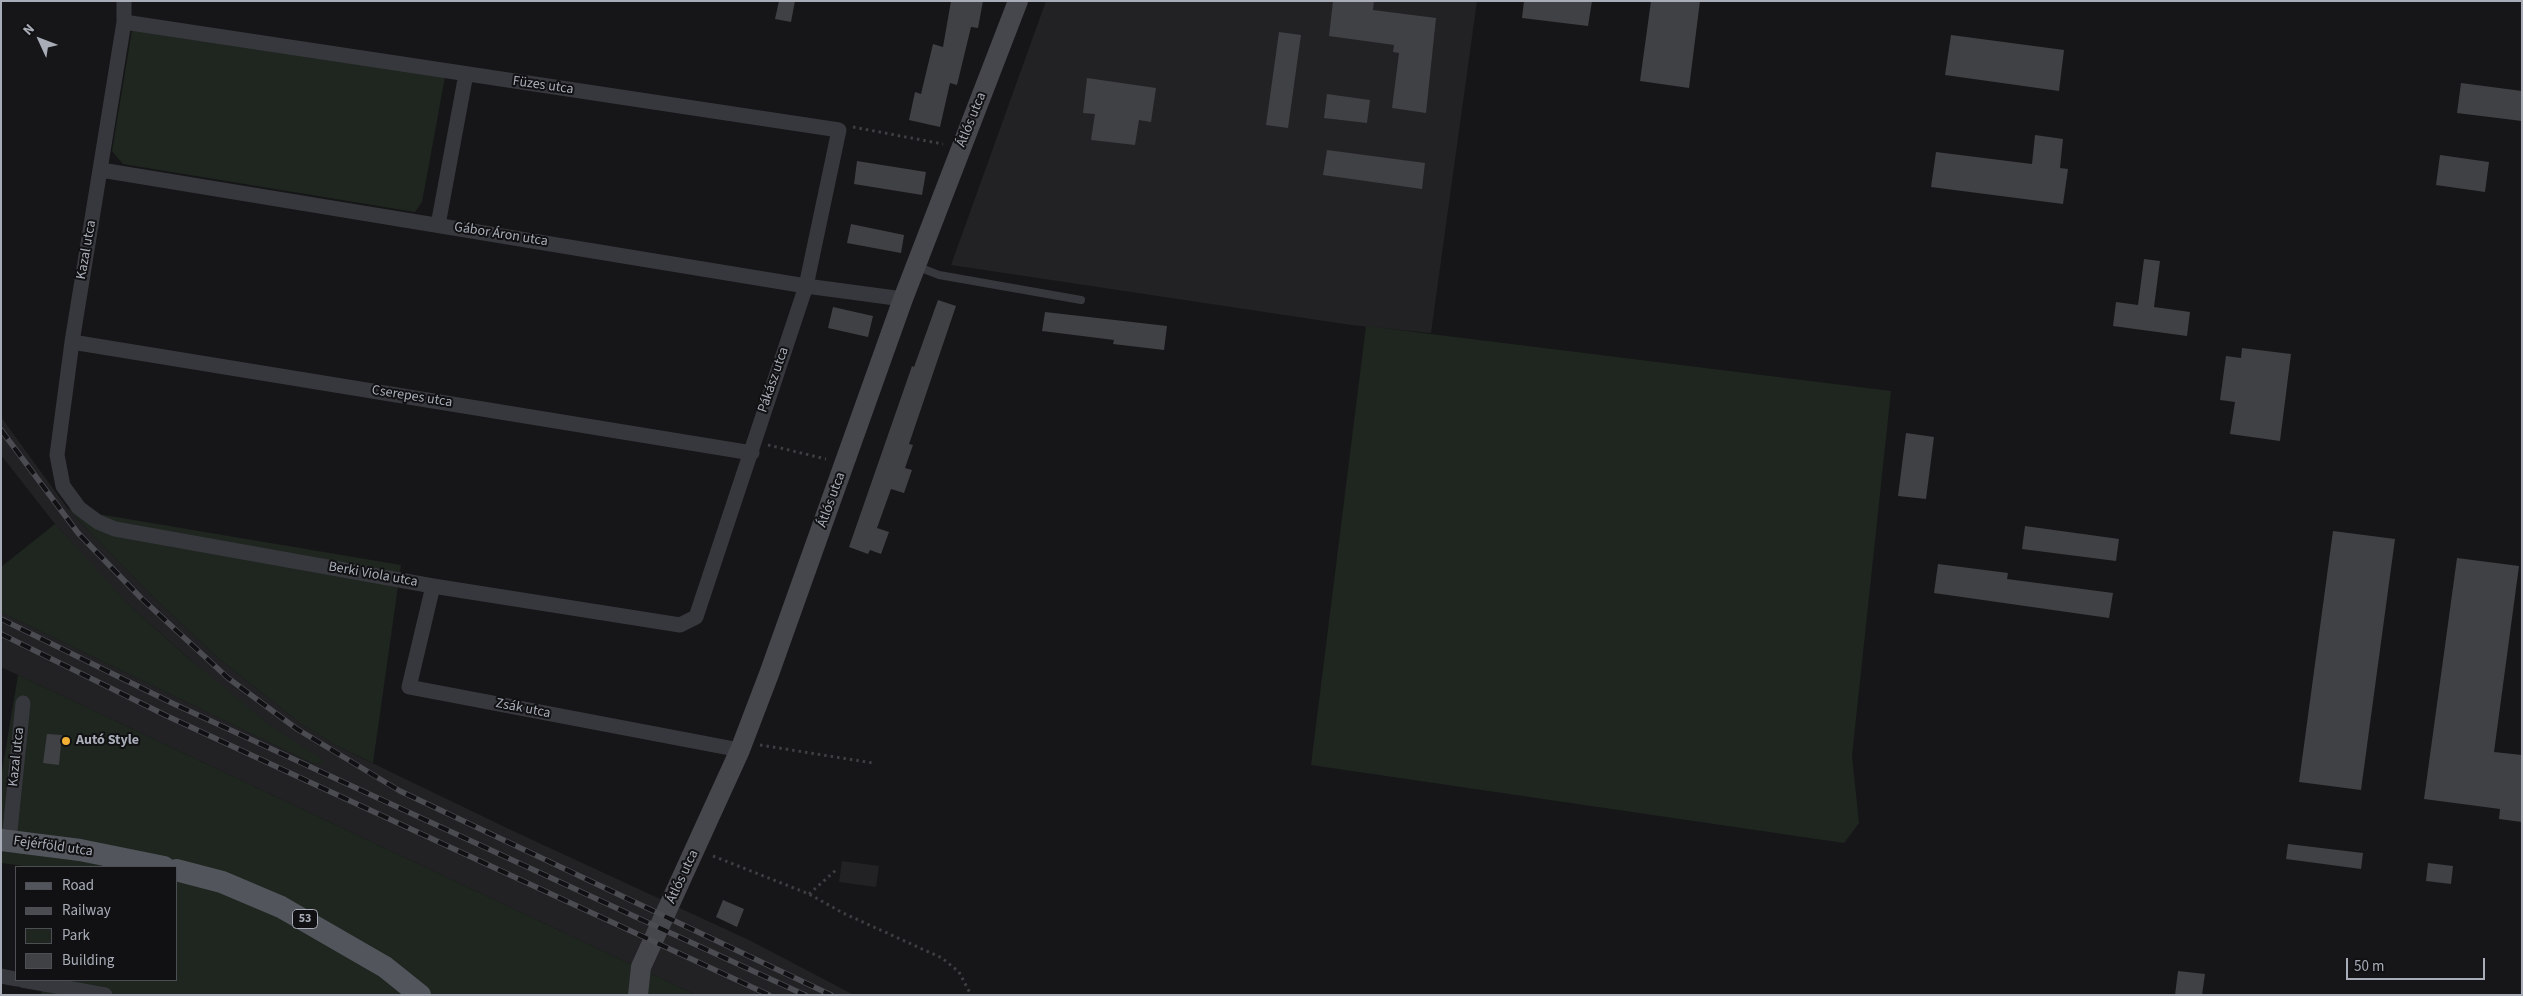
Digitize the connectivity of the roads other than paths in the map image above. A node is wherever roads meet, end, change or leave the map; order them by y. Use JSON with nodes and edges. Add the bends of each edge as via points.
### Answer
{"nodes":[{"id":1,"x":124,"y":1,"type":"edge"},
{"id":2,"x":1018,"y":1,"type":"edge"},
{"id":3,"x":124,"y":22,"type":"junction"},
{"id":4,"x":466,"y":74,"type":"junction"},
{"id":5,"x":839,"y":130,"type":"joint"},
{"id":6,"x":100,"y":170,"type":"junction"},
{"id":7,"x":438,"y":225,"type":"junction"},
{"id":8,"x":916,"y":266,"type":"junction"},
{"id":9,"x":806,"y":286,"type":"junction"},
{"id":10,"x":903,"y":299,"type":"junction"},
{"id":11,"x":1081,"y":300,"type":"dead end"},
{"id":12,"x":72,"y":342,"type":"junction"},
{"id":13,"x":752,"y":447,"type":"junction"},
{"id":14,"x":69,"y":496,"type":"joint"},
{"id":15,"x":433,"y":586,"type":"junction"},
{"id":16,"x":688,"y":623,"type":"joint"},
{"id":17,"x":23,"y":702,"type":"dead end"},
{"id":18,"x":741,"y":746,"type":"junction"},
{"id":19,"x":5,"y":841,"type":"edge"},
{"id":20,"x":159,"y":866,"type":"edge"},
{"id":21,"x":178,"y":871,"type":"edge"},
{"id":22,"x":1,"y":976,"type":"edge"},
{"id":23,"x":15,"y":979,"type":"edge"},
{"id":24,"x":28,"y":981,"type":"edge"},
{"id":25,"x":105,"y":995,"type":"edge"},
{"id":26,"x":420,"y":995,"type":"edge"},
{"id":27,"x":638,"y":995,"type":"edge"}],
"edges":[{"from":1,"to":3,"type":"street","name":"Kazal utca"},
{"from":2,"to":8,"type":"street","name":"Átlós utca"},
{"from":3,"to":4,"type":"street","name":"Füzes utca"},
{"from":3,"to":6,"type":"street","name":"Kazal utca"},
{"from":4,"to":5,"type":"street","name":"Füzes utca"},
{"from":4,"to":7,"type":"street"},
{"from":5,"to":9,"type":"street","name":"Pákász utca"},
{"from":6,"to":7,"type":"street","name":"Gábor Áron utca"},
{"from":6,"to":12,"type":"street","name":"Kazal utca"},
{"from":7,"to":9,"type":"street","name":"Gábor Áron utca"},
{"from":8,"to":10,"type":"street","name":"Átlós utca"},
{"from":8,"to":11,"type":"lane","via":[[939,275]]},
{"from":9,"to":10,"type":"street","name":"Gábor Áron utca"},
{"from":9,"to":13,"type":"street","name":"Pákász utca"},
{"from":10,"to":18,"type":"street","name":"Átlós utca"},
{"from":12,"to":13,"type":"street","name":"Cserepes utca"},
{"from":12,"to":14,"type":"street","name":"Kazal utca","via":[[57,456],[60,476]]},
{"from":13,"to":16,"type":"street","name":"Pákász utca","via":[[696,617]]},
{"from":14,"to":15,"type":"street","name":"Berki Viola utca","via":[[87,514],[115,529]]},
{"from":15,"to":16,"type":"street","name":"Berki Viola utca","via":[[680,626]]},
{"from":15,"to":18,"type":"street","name":"Zsák utca","via":[[409,688]]},
{"from":17,"to":19,"type":"street","name":"Kazal utca"},
{"from":18,"to":27,"type":"street","name":"Átlós utca","via":[[641,967]]},
{"from":19,"to":20,"type":"main road","name":"Fejérföld utca","via":[[80,850]]},
{"from":21,"to":26,"type":"main road","number":"53","via":[[222,882],[281,907],[385,967]]},
{"from":22,"to":23,"type":"street"},
{"from":24,"to":25,"type":"street"}]}
